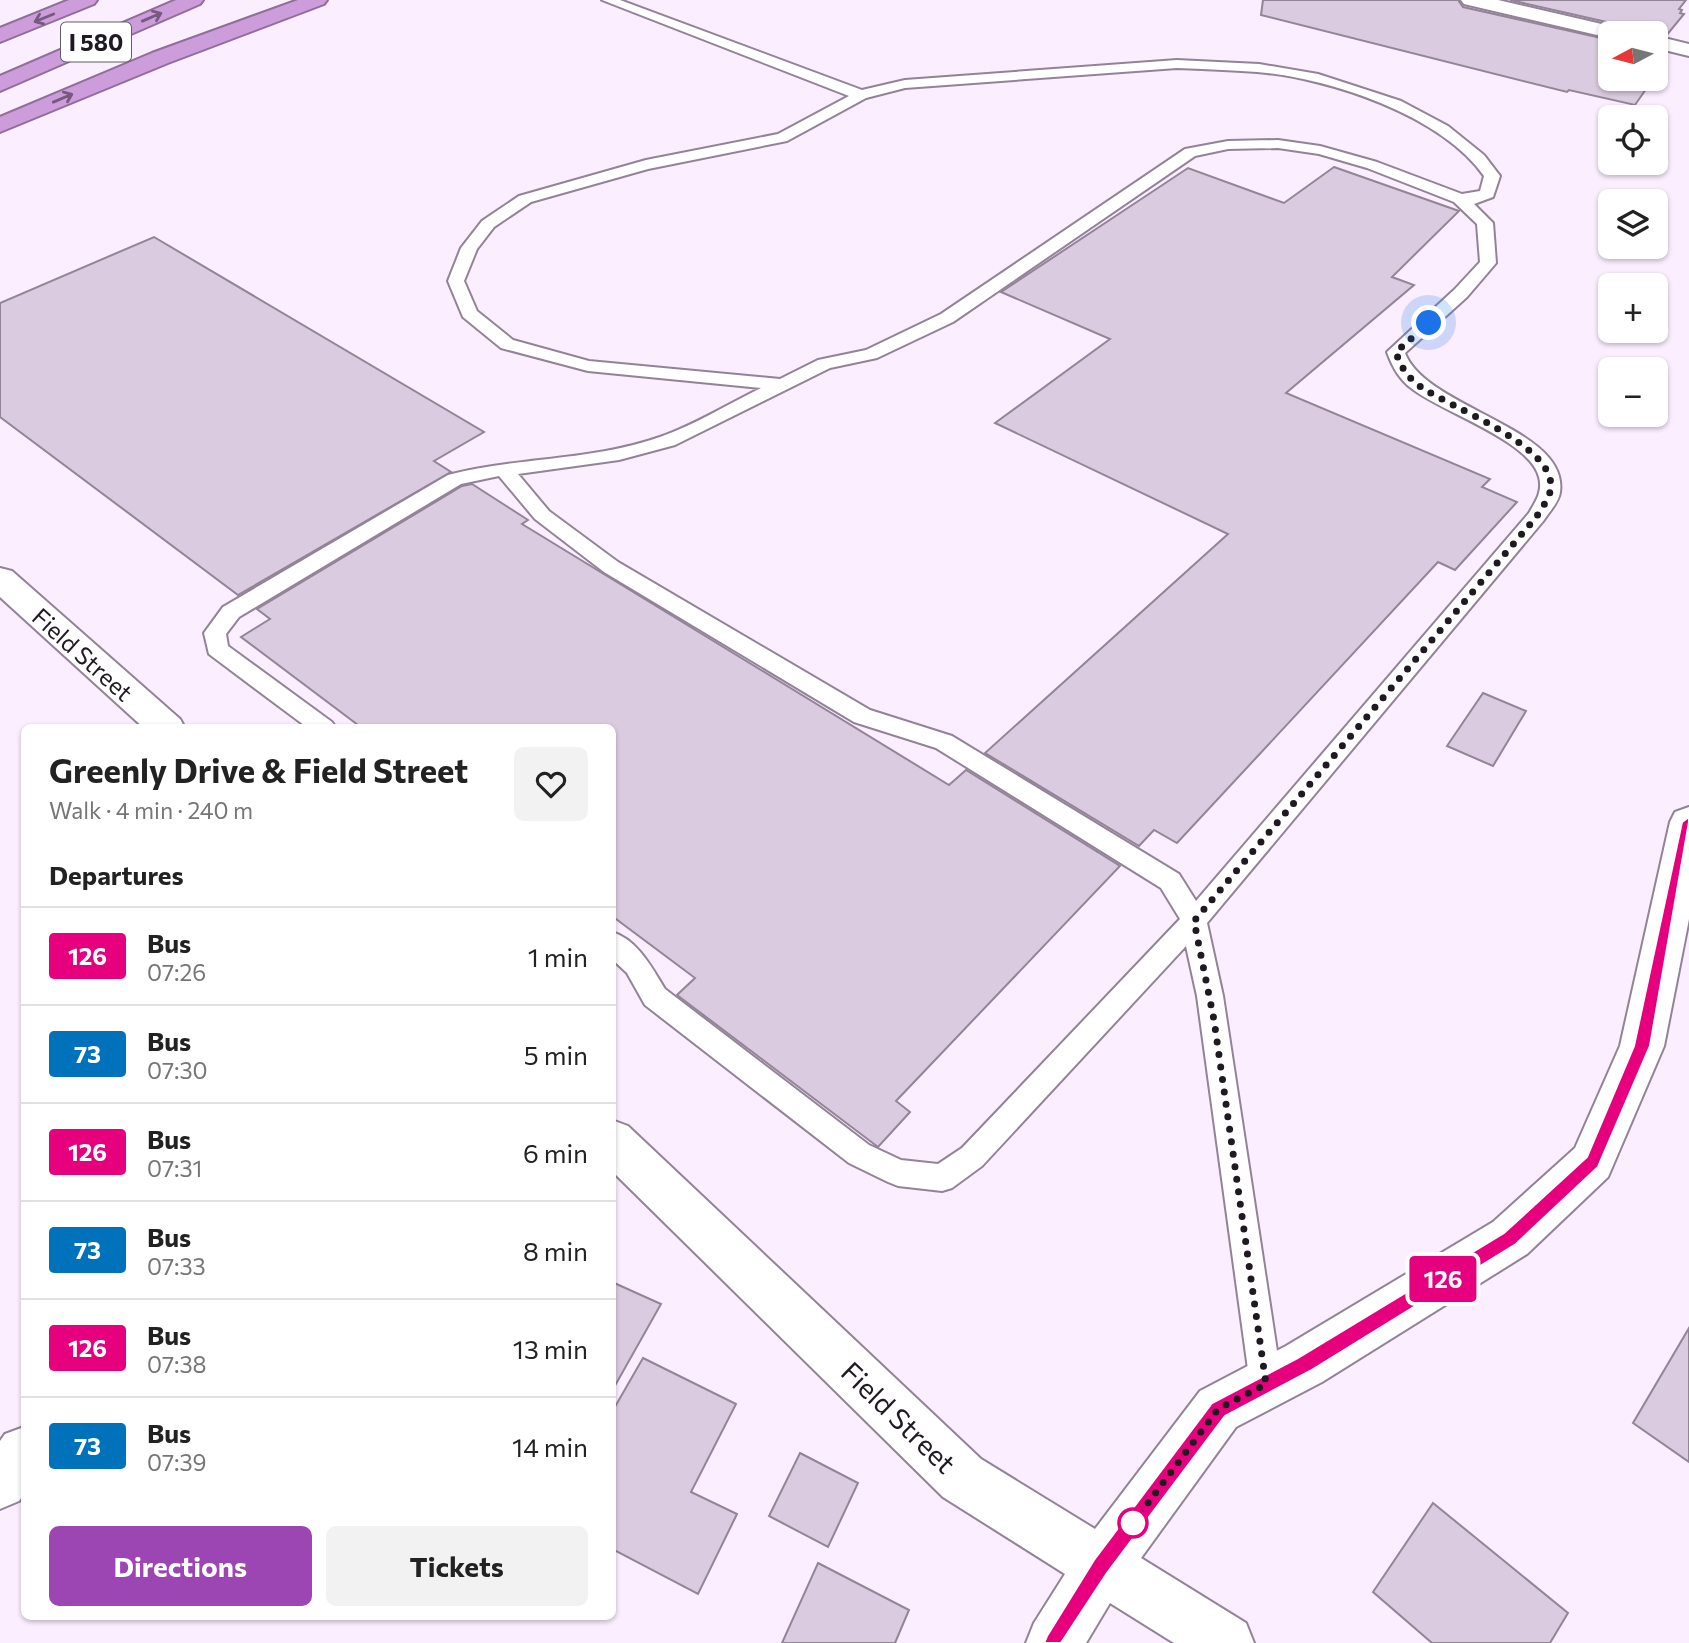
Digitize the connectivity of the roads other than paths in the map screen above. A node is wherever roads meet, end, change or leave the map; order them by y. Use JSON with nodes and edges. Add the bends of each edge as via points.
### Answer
{"nodes":[{"id":1,"x":87,"y":0,"type":"edge"},
{"id":2,"x":192,"y":0,"type":"edge"},
{"id":3,"x":317,"y":0,"type":"edge"},
{"id":4,"x":608,"y":0,"type":"edge"},
{"id":5,"x":1471,"y":0,"type":"edge"},
{"id":6,"x":1598,"y":29,"type":"edge"},
{"id":7,"x":0,"y":36,"type":"edge"},
{"id":8,"x":1668,"y":45,"type":"edge"},
{"id":9,"x":1689,"y":50,"type":"edge"},
{"id":10,"x":0,"y":84,"type":"edge"},
{"id":11,"x":861,"y":94,"type":"junction"},
{"id":12,"x":0,"y":125,"type":"edge"},
{"id":13,"x":1460,"y":199,"type":"junction"},
{"id":14,"x":781,"y":384,"type":"junction"},
{"id":15,"x":504,"y":470,"type":"junction"},
{"id":16,"x":4,"y":591,"type":"edge"},
{"id":17,"x":162,"y":724,"type":"edge"},
{"id":18,"x":319,"y":724,"type":"edge"},
{"id":19,"x":1689,"y":822,"type":"edge"},
{"id":20,"x":1194,"y":921,"type":"junction"},
{"id":21,"x":616,"y":946,"type":"edge"},
{"id":22,"x":616,"y":1144,"type":"edge"},
{"id":23,"x":1266,"y":1384,"type":"junction"},
{"id":24,"x":21,"y":1457,"type":"edge"},
{"id":25,"x":0,"y":1482,"type":"edge"},
{"id":26,"x":1101,"y":1566,"type":"junction"},
{"id":27,"x":1054,"y":1643,"type":"edge"},
{"id":28,"x":1226,"y":1643,"type":"edge"}],
"edges":[{"from":1,"to":7,"type":"highway","number":"I 580","one_way":true},
{"from":10,"to":2,"type":"highway","number":"I 580","one_way":true},
{"from":12,"to":3,"type":"highway","one_way":true,"via":[[173,53]]},
{"from":4,"to":11,"type":"lane"},
{"from":5,"to":6,"type":"street"},
{"from":8,"to":9,"type":"street"},
{"from":11,"to":13,"type":"lane","via":[[905,84],[1177,64],[1313,76],[1396,104],[1443,129],[1479,158],[1492,177],[1487,194]]},
{"from":11,"to":14,"type":"lane","via":[[782,138],[646,165],[524,199],[488,224],[469,248],[456,281],[469,313],[507,344],[588,366]]},
{"from":13,"to":14,"type":"lane","via":[[1320,150],[1278,144],[1228,145],[1190,152],[947,318],[871,354],[824,364]]},
{"from":13,"to":20,"type":"lane","via":[[1486,223],[1488,263],[1396,352],[1400,366],[1419,386],[1518,440],[1548,471],[1551,491],[1537,516]]},
{"from":14,"to":15,"type":"lane","via":[[668,441],[619,454]]},
{"from":15,"to":18,"type":"lane","via":[[455,480],[231,612],[215,633],[217,649]]},
{"from":15,"to":20,"type":"lane","via":[[542,515],[611,567],[862,716],[944,742],[1170,881]]},
{"from":16,"to":17,"type":"street","name":"Field Street"},
{"from":19,"to":23,"type":"street","via":[[1642,1046],[1592,1162],[1510,1238]]},
{"from":20,"to":21,"type":"lane","via":[[972,1157],[942,1178],[898,1173],[859,1154],[655,997],[636,965]]},
{"from":20,"to":23,"type":"lane","via":[[1212,1009]]},
{"from":22,"to":26,"type":"street","name":"Field Street","via":[[962,1478]]},
{"from":23,"to":26,"type":"street","via":[[1218,1409]]},
{"from":24,"to":25,"type":"street"},
{"from":26,"to":27,"type":"street"},
{"from":26,"to":28,"type":"street","name":"Field Street"}]}
